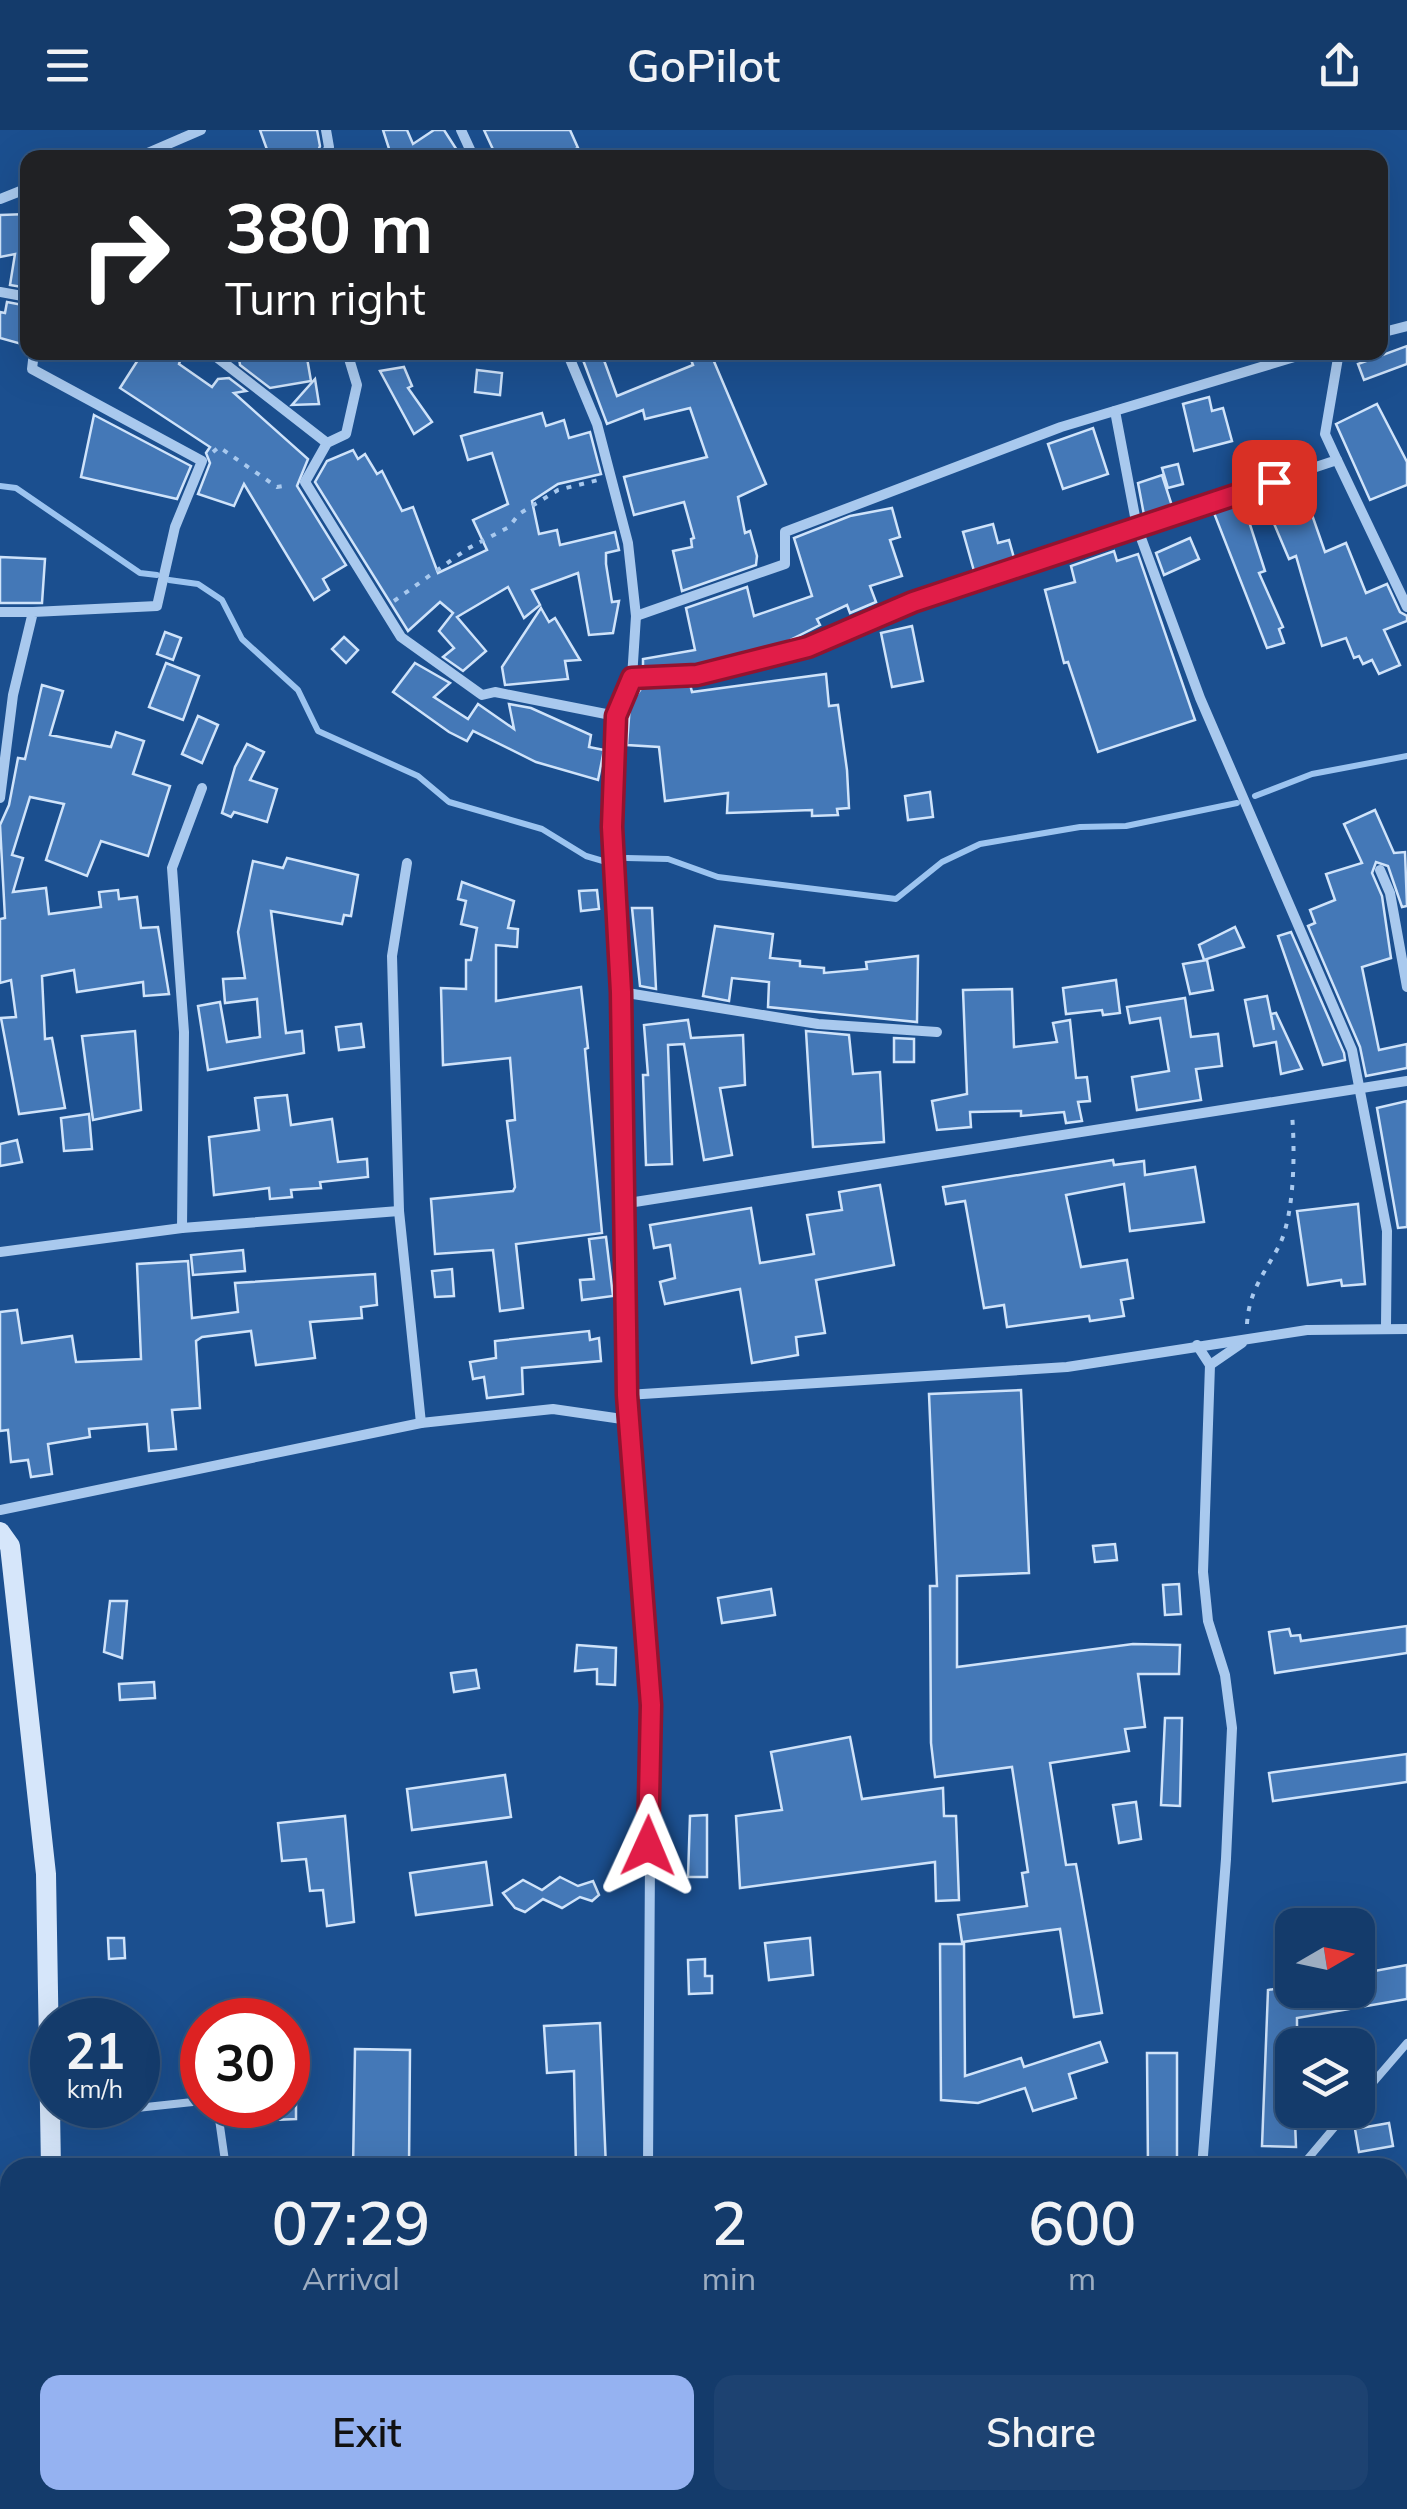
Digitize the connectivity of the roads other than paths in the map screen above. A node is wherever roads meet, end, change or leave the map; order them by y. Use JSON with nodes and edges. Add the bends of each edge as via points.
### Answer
{"nodes":[{"id":1,"x":201,"y":130,"type":"edge"},
{"id":2,"x":155,"y":150,"type":"edge"},
{"id":3,"x":33,"y":360,"type":"edge"},
{"id":4,"x":220,"y":360,"type":"edge"},
{"id":5,"x":350,"y":360,"type":"edge"},
{"id":6,"x":571,"y":360,"type":"edge"},
{"id":7,"x":1285,"y":360,"type":"edge"},
{"id":8,"x":1338,"y":360,"type":"edge"},
{"id":9,"x":1116,"y":411,"type":"junction"},
{"id":10,"x":327,"y":443,"type":"junction"},
{"id":11,"x":1337,"y":460,"type":"junction"},
{"id":12,"x":1137,"y":526,"type":"junction"},
{"id":13,"x":1407,"y":607,"type":"edge"},
{"id":14,"x":0,"y":612,"type":"edge"},
{"id":15,"x":33,"y":612,"type":"junction"},
{"id":16,"x":636,"y":616,"type":"junction"},
{"id":17,"x":632,"y":678,"type":"junction"},
{"id":18,"x":616,"y":716,"type":"junction"},
{"id":19,"x":202,"y":788,"type":"dead end"},
{"id":20,"x":0,"y":798,"type":"edge"},
{"id":21,"x":407,"y":863,"type":"dead end"},
{"id":22,"x":1380,"y":870,"type":"dead end"},
{"id":23,"x":1407,"y":987,"type":"edge"},
{"id":24,"x":621,"y":992,"type":"junction"},
{"id":25,"x":936,"y":1032,"type":"dead end"},
{"id":26,"x":1407,"y":1081,"type":"edge"},
{"id":27,"x":1363,"y":1090,"type":"junction"},
{"id":28,"x":622,"y":1204,"type":"junction"},
{"id":29,"x":399,"y":1211,"type":"junction"},
{"id":30,"x":182,"y":1228,"type":"junction"},
{"id":31,"x":0,"y":1252,"type":"edge"},
{"id":32,"x":1386,"y":1326,"type":"junction"},
{"id":33,"x":1407,"y":1328,"type":"edge"},
{"id":34,"x":1246,"y":1340,"type":"junction"},
{"id":35,"x":1197,"y":1345,"type":"junction"},
{"id":36,"x":1210,"y":1366,"type":"junction"},
{"id":37,"x":627,"y":1395,"type":"junction"},
{"id":38,"x":628,"y":1420,"type":"junction"},
{"id":39,"x":421,"y":1423,"type":"junction"},
{"id":40,"x":0,"y":1510,"type":"edge"},
{"id":41,"x":0,"y":1532,"type":"edge"},
{"id":42,"x":48,"y":1998,"type":"edge"},
{"id":43,"x":1407,"y":2043,"type":"edge"},
{"id":44,"x":1375,"y":2080,"type":"edge"},
{"id":45,"x":50,"y":2128,"type":"edge"},
{"id":46,"x":220,"y":2128,"type":"edge"},
{"id":47,"x":1334,"y":2128,"type":"edge"},
{"id":48,"x":51,"y":2158,"type":"edge"},
{"id":49,"x":225,"y":2158,"type":"edge"},
{"id":50,"x":648,"y":2158,"type":"edge"},
{"id":51,"x":1203,"y":2158,"type":"edge"},
{"id":52,"x":1308,"y":2158,"type":"edge"}],
"edges":[{"from":1,"to":2,"type":"street"},
{"from":3,"to":15,"type":"street","via":[[32,370],[202,461],[175,527],[157,606]]},
{"from":4,"to":10,"type":"street"},
{"from":5,"to":10,"type":"street","via":[[358,385],[346,434]]},
{"from":6,"to":16,"type":"street","via":[[597,424],[628,544]]},
{"from":7,"to":9,"type":"street"},
{"from":8,"to":11,"type":"street","via":[[1325,434]]},
{"from":9,"to":12,"type":"street"},
{"from":9,"to":16,"type":"street","via":[[785,532],[785,564]]},
{"from":10,"to":18,"type":"street","via":[[306,482],[401,637],[482,695],[510,694]]},
{"from":11,"to":12,"type":"street"},
{"from":11,"to":13,"type":"street"},
{"from":12,"to":17,"type":"street","via":[[913,602],[808,647],[697,675]]},
{"from":12,"to":27,"type":"street","via":[[1200,698],[1320,970]]},
{"from":14,"to":15,"type":"street"},
{"from":15,"to":20,"type":"street","via":[[13,695]]},
{"from":16,"to":17,"type":"street"},
{"from":17,"to":18,"type":"street"},
{"from":18,"to":24,"type":"street","via":[[612,827]]},
{"from":19,"to":30,"type":"street","via":[[172,868],[184,1032]]},
{"from":21,"to":29,"type":"street","via":[[392,956]]},
{"from":22,"to":23,"type":"street"},
{"from":24,"to":25,"type":"street","via":[[818,1024]]},
{"from":24,"to":28,"type":"street"},
{"from":26,"to":27,"type":"street"},
{"from":27,"to":28,"type":"street"},
{"from":27,"to":32,"type":"street","via":[[1388,1231]]},
{"from":28,"to":37,"type":"street"},
{"from":29,"to":30,"type":"street"},
{"from":29,"to":39,"type":"street"},
{"from":30,"to":31,"type":"street"},
{"from":32,"to":33,"type":"street"},
{"from":32,"to":34,"type":"street"},
{"from":34,"to":35,"type":"street"},
{"from":34,"to":36,"type":"street"},
{"from":35,"to":36,"type":"street"},
{"from":35,"to":37,"type":"street","via":[[1067,1366]]},
{"from":36,"to":51,"type":"street","via":[[1203,1572],[1232,1728]]},
{"from":37,"to":38,"type":"street"},
{"from":38,"to":39,"type":"street","via":[[552,1410]]},
{"from":38,"to":50,"type":"street","via":[[651,1705]]},
{"from":39,"to":40,"type":"street"},
{"from":41,"to":42,"type":"street","via":[[10,1546],[46,1874]]},
{"from":43,"to":44,"type":"lane"},
{"from":45,"to":48,"type":"street"},
{"from":46,"to":49,"type":"lane"},
{"from":47,"to":52,"type":"lane"}]}
